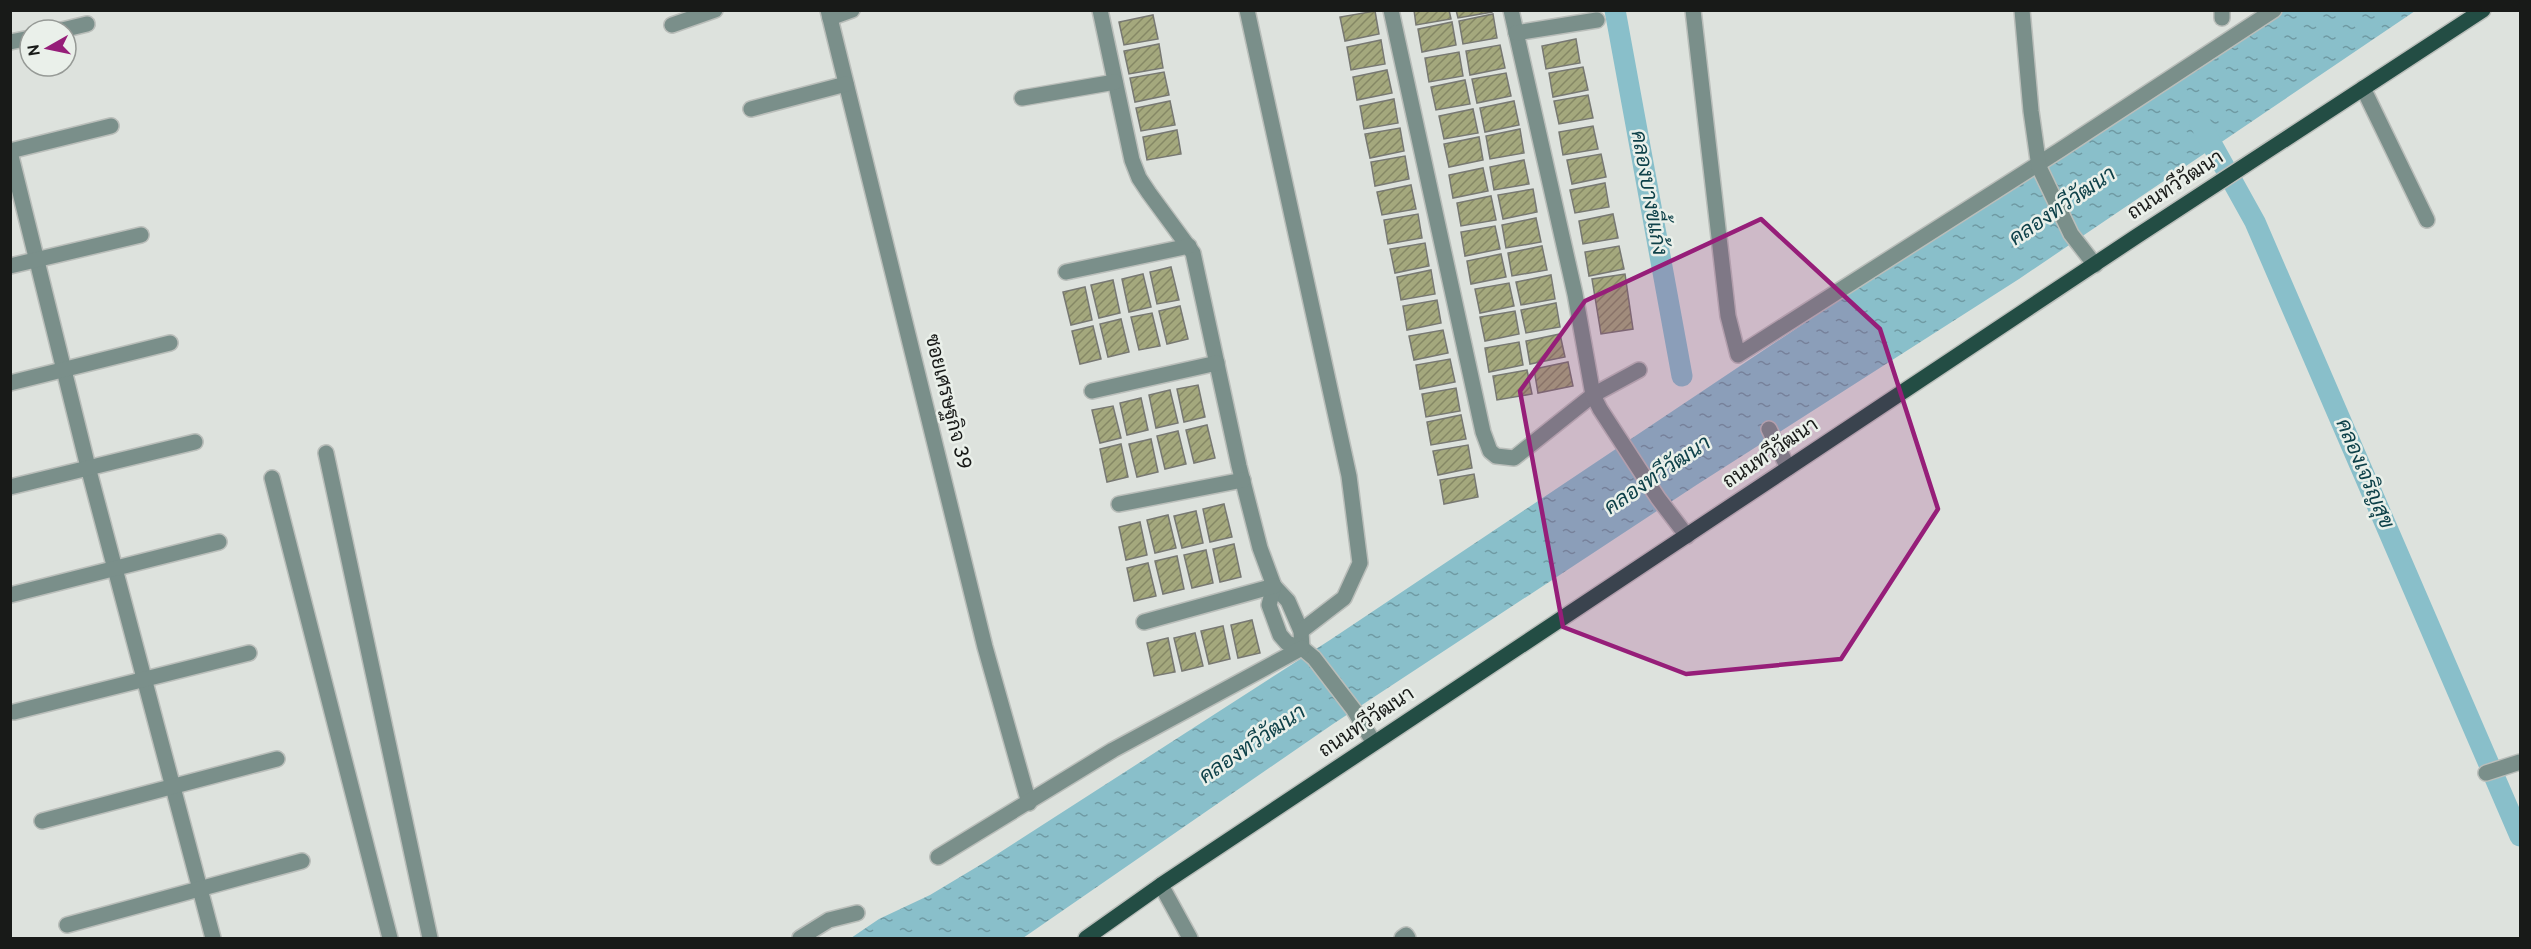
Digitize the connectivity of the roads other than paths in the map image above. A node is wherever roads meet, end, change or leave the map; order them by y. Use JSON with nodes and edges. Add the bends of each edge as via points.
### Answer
{"nodes":[{"id":1,"x":715,"y":10,"type":"edge"},
{"id":2,"x":852,"y":10,"type":"edge"},
{"id":3,"x":1100,"y":10,"type":"edge"},
{"id":4,"x":1247,"y":10,"type":"edge"},
{"id":5,"x":1391,"y":10,"type":"edge"},
{"id":6,"x":1511,"y":10,"type":"edge"},
{"id":7,"x":1693,"y":10,"type":"edge"},
{"id":8,"x":2022,"y":10,"type":"edge"},
{"id":9,"x":2274,"y":10,"type":"edge"},
{"id":10,"x":2483,"y":10,"type":"edge"},
{"id":11,"x":829,"y":14,"type":"edge"},
{"id":12,"x":1597,"y":20,"type":"dead end"},
{"id":13,"x":87,"y":24,"type":"dead end"},
{"id":14,"x":672,"y":25,"type":"dead end"},
{"id":15,"x":78,"y":26,"type":"edge"},
{"id":16,"x":1516,"y":33,"type":"junction"},
{"id":17,"x":1115,"y":82,"type":"junction"},
{"id":18,"x":846,"y":84,"type":"junction"},
{"id":19,"x":2363,"y":88,"type":"junction"},
{"id":20,"x":1023,"y":98,"type":"dead end"},
{"id":21,"x":751,"y":108,"type":"dead end"},
{"id":22,"x":111,"y":126,"type":"dead end"},
{"id":23,"x":10,"y":152,"type":"edge"},
{"id":24,"x":2039,"y":165,"type":"junction"},
{"id":25,"x":2427,"y":220,"type":"dead end"},
{"id":26,"x":141,"y":235,"type":"dead end"},
{"id":27,"x":1189,"y":246,"type":"junction"},
{"id":28,"x":37,"y":258,"type":"junction"},
{"id":29,"x":2095,"y":265,"type":"junction"},
{"id":30,"x":10,"y":266,"type":"edge"},
{"id":31,"x":1066,"y":272,"type":"dead end"},
{"id":32,"x":170,"y":343,"type":"dead end"},
{"id":33,"x":1217,"y":363,"type":"junction"},
{"id":34,"x":64,"y":370,"type":"junction"},
{"id":35,"x":1639,"y":370,"type":"dead end"},
{"id":36,"x":10,"y":383,"type":"edge"},
{"id":37,"x":1092,"y":391,"type":"dead end"},
{"id":38,"x":1593,"y":395,"type":"junction"},
{"id":39,"x":1770,"y":429,"type":"dead end"},
{"id":40,"x":195,"y":442,"type":"dead end"},
{"id":41,"x":326,"y":453,"type":"dead end"},
{"id":42,"x":88,"y":467,"type":"junction"},
{"id":43,"x":1788,"y":468,"type":"junction"},
{"id":44,"x":272,"y":478,"type":"dead end"},
{"id":45,"x":1243,"y":480,"type":"junction"},
{"id":46,"x":10,"y":487,"type":"edge"},
{"id":47,"x":1119,"y":504,"type":"dead end"},
{"id":48,"x":1687,"y":536,"type":"junction"},
{"id":49,"x":219,"y":542,"type":"dead end"},
{"id":50,"x":115,"y":570,"type":"junction"},
{"id":51,"x":1274,"y":586,"type":"junction"},
{"id":52,"x":10,"y":595,"type":"edge"},
{"id":53,"x":1144,"y":622,"type":"dead end"},
{"id":54,"x":1301,"y":631,"type":"junction"},
{"id":55,"x":249,"y":653,"type":"dead end"},
{"id":56,"x":1308,"y":653,"type":"junction"},
{"id":57,"x":143,"y":681,"type":"junction"},
{"id":58,"x":14,"y":712,"type":"dead end"},
{"id":59,"x":1374,"y":744,"type":"junction"},
{"id":60,"x":277,"y":759,"type":"dead end"},
{"id":61,"x":2520,"y":762,"type":"edge"},
{"id":62,"x":2494,"y":770,"type":"dead end"},
{"id":63,"x":171,"y":787,"type":"junction"},
{"id":64,"x":1029,"y":803,"type":"junction"},
{"id":65,"x":42,"y":821,"type":"dead end"},
{"id":66,"x":938,"y":857,"type":"dead end"},
{"id":67,"x":302,"y":861,"type":"dead end"},
{"id":68,"x":1161,"y":885,"type":"junction"},
{"id":69,"x":199,"y":889,"type":"junction"},
{"id":70,"x":857,"y":913,"type":"dead end"},
{"id":71,"x":67,"y":925,"type":"dead end"},
{"id":72,"x":213,"y":939,"type":"edge"},
{"id":73,"x":390,"y":939,"type":"edge"},
{"id":74,"x":430,"y":939,"type":"edge"},
{"id":75,"x":800,"y":939,"type":"edge"},
{"id":76,"x":1086,"y":939,"type":"edge"},
{"id":77,"x":1190,"y":939,"type":"edge"},
{"id":78,"x":1402,"y":939,"type":"edge"},
{"id":79,"x":1408,"y":939,"type":"edge"}],
"edges":[{"from":1,"to":14,"type":"street"},
{"from":2,"to":11,"type":"street"},
{"from":3,"to":17,"type":"street"},
{"from":4,"to":54,"type":"street","via":[[1349,476],[1360,550],[1360,563],[1344,598]]},
{"from":5,"to":38,"type":"street","via":[[1462,342],[1490,451],[1496,456],[1514,458]]},
{"from":6,"to":16,"type":"street"},
{"from":7,"to":24,"type":"street","via":[[1728,316],[1738,355]]},
{"from":8,"to":24,"type":"street"},
{"from":9,"to":24,"type":"street"},
{"from":10,"to":19,"type":"main road","name":"ถนนทวีวัฒนา"},
{"from":11,"to":18,"type":"street","name":"ซอยเศรษฐกิจ 39"},
{"from":12,"to":16,"type":"street"},
{"from":13,"to":15,"type":"street"},
{"from":16,"to":38,"type":"street","via":[[1575,294]]},
{"from":17,"to":20,"type":"street"},
{"from":17,"to":27,"type":"street","via":[[1139,178]]},
{"from":18,"to":21,"type":"street"},
{"from":18,"to":64,"type":"street","name":"ซอยเศรษฐกิจ 39","via":[[985,647]]},
{"from":19,"to":25,"type":"street"},
{"from":19,"to":29,"type":"main road","name":"ถนนทวีวัฒนา"},
{"from":22,"to":23,"type":"street"},
{"from":23,"to":28,"type":"street"},
{"from":24,"to":29,"type":"street","via":[[2071,234]]},
{"from":26,"to":28,"type":"street"},
{"from":27,"to":31,"type":"street"},
{"from":27,"to":33,"type":"street","via":[[1202,282]]},
{"from":28,"to":30,"type":"street"},
{"from":28,"to":34,"type":"street"},
{"from":29,"to":43,"type":"main road","name":"ถนนทวีวัฒนา"},
{"from":32,"to":34,"type":"street"},
{"from":33,"to":37,"type":"street"},
{"from":33,"to":45,"type":"street"},
{"from":34,"to":36,"type":"street"},
{"from":34,"to":42,"type":"street"},
{"from":35,"to":38,"type":"street"},
{"from":38,"to":48,"type":"street","via":[[1658,498]]},
{"from":39,"to":43,"type":"street"},
{"from":40,"to":42,"type":"street"},
{"from":41,"to":74,"type":"street"},
{"from":42,"to":46,"type":"street"},
{"from":42,"to":50,"type":"street"},
{"from":43,"to":48,"type":"main road","name":"ถนนทวีวัฒนา"},
{"from":44,"to":73,"type":"street"},
{"from":45,"to":47,"type":"street"},
{"from":45,"to":51,"type":"street"},
{"from":48,"to":59,"type":"main road","name":"ถนนทวีวัฒนา"},
{"from":49,"to":50,"type":"street"},
{"from":50,"to":52,"type":"street"},
{"from":50,"to":57,"type":"street"},
{"from":51,"to":53,"type":"street"},
{"from":51,"to":54,"type":"street","via":[[1288,601]]},
{"from":51,"to":56,"type":"street","via":[[1269,605],[1280,635],[1287,644]]},
{"from":54,"to":56,"type":"street"},
{"from":55,"to":57,"type":"street"},
{"from":56,"to":59,"type":"street","via":[[1354,710]]},
{"from":56,"to":64,"type":"street","via":[[1113,750]]},
{"from":57,"to":58,"type":"street"},
{"from":57,"to":63,"type":"street"},
{"from":59,"to":68,"type":"main road","name":"ถนนทวีวัฒนา"},
{"from":60,"to":63,"type":"street"},
{"from":61,"to":62,"type":"street"},
{"from":63,"to":65,"type":"street"},
{"from":63,"to":69,"type":"street"},
{"from":64,"to":66,"type":"street"},
{"from":67,"to":69,"type":"street"},
{"from":68,"to":76,"type":"main road","name":"ถนนทวีวัฒนา"},
{"from":68,"to":77,"type":"street"},
{"from":69,"to":71,"type":"street"},
{"from":69,"to":72,"type":"street"},
{"from":70,"to":75,"type":"street","via":[[830,920]]},
{"from":78,"to":79,"type":"street","via":[[1406,935]]}]}
